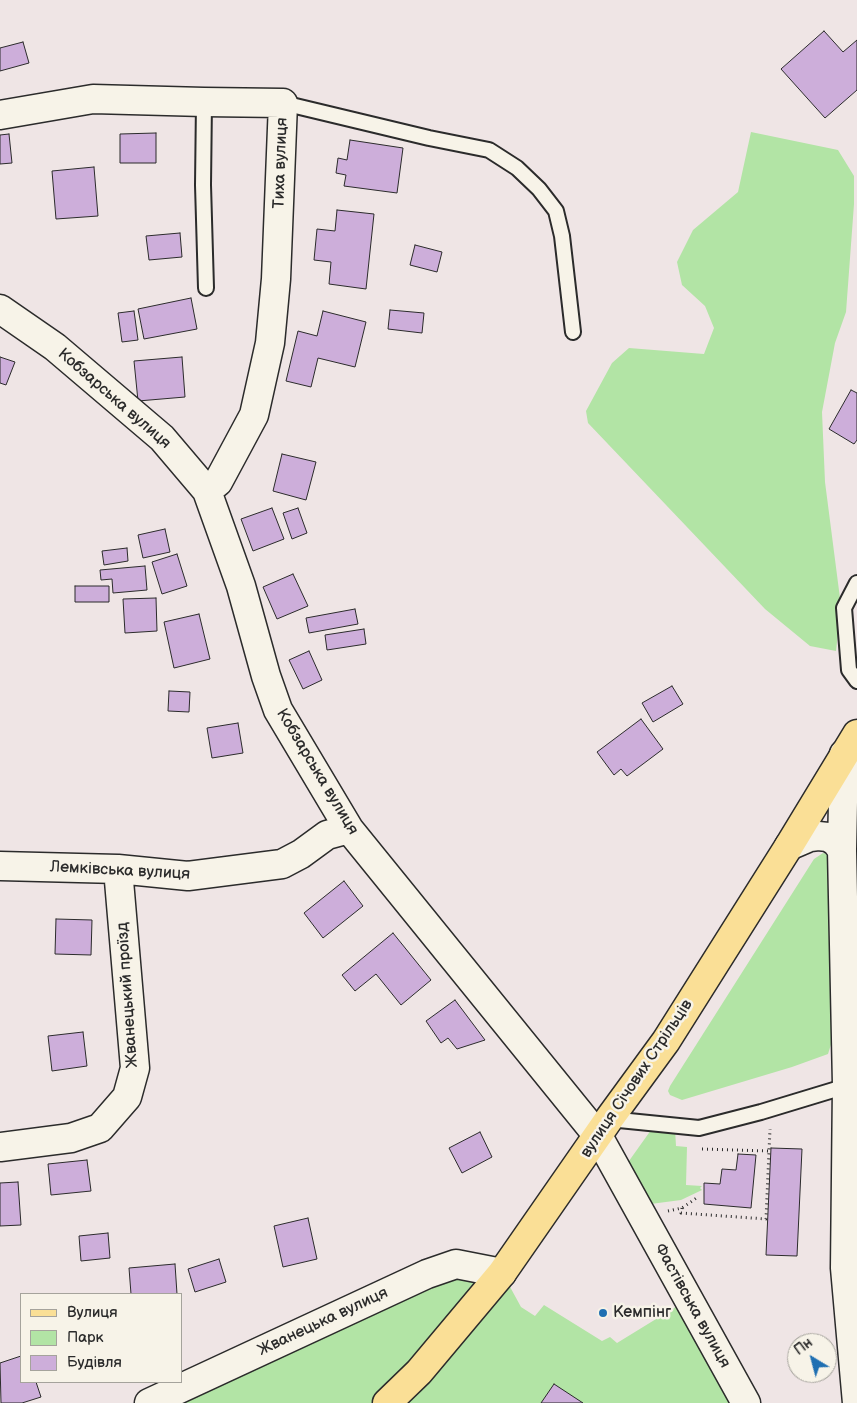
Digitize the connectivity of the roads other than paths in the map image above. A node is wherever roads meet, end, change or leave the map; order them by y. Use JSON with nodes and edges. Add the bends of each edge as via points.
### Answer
{"nodes":[{"id":1,"x":204,"y":102,"type":"junction"},
{"id":2,"x":283,"y":103,"type":"junction"},
{"id":3,"x":0,"y":115,"type":"edge"},
{"id":4,"x":206,"y":288,"type":"dead end"},
{"id":5,"x":0,"y":309,"type":"edge"},
{"id":6,"x":573,"y":332,"type":"dead end"},
{"id":7,"x":207,"y":492,"type":"junction"},
{"id":8,"x":857,"y":583,"type":"edge"},
{"id":9,"x":857,"y":681,"type":"edge"},
{"id":10,"x":851,"y":744,"type":"edge"},
{"id":11,"x":350,"y":829,"type":"junction"},
{"id":12,"x":789,"y":846,"type":"junction"},
{"id":13,"x":842,"y":850,"type":"junction"},
{"id":14,"x":0,"y":866,"type":"edge"},
{"id":15,"x":118,"y":869,"type":"junction"},
{"id":16,"x":850,"y":878,"type":"edge"},
{"id":17,"x":852,"y":1084,"type":"edge"},
{"id":18,"x":604,"y":1127,"type":"junction"},
{"id":19,"x":0,"y":1148,"type":"edge"},
{"id":20,"x":641,"y":1214,"type":"joint"},
{"id":21,"x":851,"y":1268,"type":"edge"},
{"id":22,"x":502,"y":1273,"type":"junction"},
{"id":23,"x":149,"y":1403,"type":"edge"},
{"id":24,"x":387,"y":1403,"type":"edge"},
{"id":25,"x":746,"y":1403,"type":"edge"},
{"id":26,"x":857,"y":1403,"type":"edge"}],
"edges":[{"from":1,"to":2,"type":"street","name":"Тиха вулиця"},
{"from":1,"to":3,"type":"street","name":"Тиха вулиця","via":[[93,99]]},
{"from":1,"to":4,"type":"lane"},
{"from":2,"to":6,"type":"lane","via":[[490,150],[518,168],[556,211]]},
{"from":2,"to":7,"type":"street","name":"Тиха вулиця","via":[[276,279],[270,343],[254,415],[218,482]]},
{"from":5,"to":7,"type":"street","name":"Кобзарська вулиця","via":[[55,347],[162,438]]},
{"from":7,"to":11,"type":"street","name":"Кобзарська вулиця","via":[[241,586],[278,710]]},
{"from":8,"to":9,"type":"lane","via":[[844,608],[849,670]]},
{"from":10,"to":12,"type":"main road","name":"вулиця Січових Стрільців"},
{"from":10,"to":13,"type":"street"},
{"from":11,"to":15,"type":"street","name":"Лемківська вулиця","via":[[327,835],[282,864],[188,876]]},
{"from":11,"to":18,"type":"street","name":"Кобзарська вулиця"},
{"from":12,"to":13,"type":"street","via":[[818,836],[828,837]]},
{"from":12,"to":18,"type":"main road","name":"вулиця Січових Стрільців","via":[[666,1041]]},
{"from":13,"to":16,"type":"street"},
{"from":14,"to":15,"type":"street","name":"Лемківська вулиця"},
{"from":15,"to":19,"type":"street","name":"Жванецький проїзд","via":[[135,1068],[127,1097],[100,1128],[71,1138]]},
{"from":16,"to":17,"type":"street"},
{"from":17,"to":18,"type":"lane","via":[[700,1128]]},
{"from":17,"to":21,"type":"street"},
{"from":18,"to":20,"type":"street","name":"Кобзарська вулиця"},
{"from":18,"to":22,"type":"main road","name":"вулиця Січових Стрільців"},
{"from":20,"to":25,"type":"street","name":"Фастівська вулиця"},
{"from":21,"to":26,"type":"street"},
{"from":22,"to":23,"type":"street","name":"Жванецька вулиця","via":[[456,1264],[427,1274]]},
{"from":22,"to":24,"type":"main road","name":"вулиця Січових Стрільців","via":[[419,1372]]}]}
